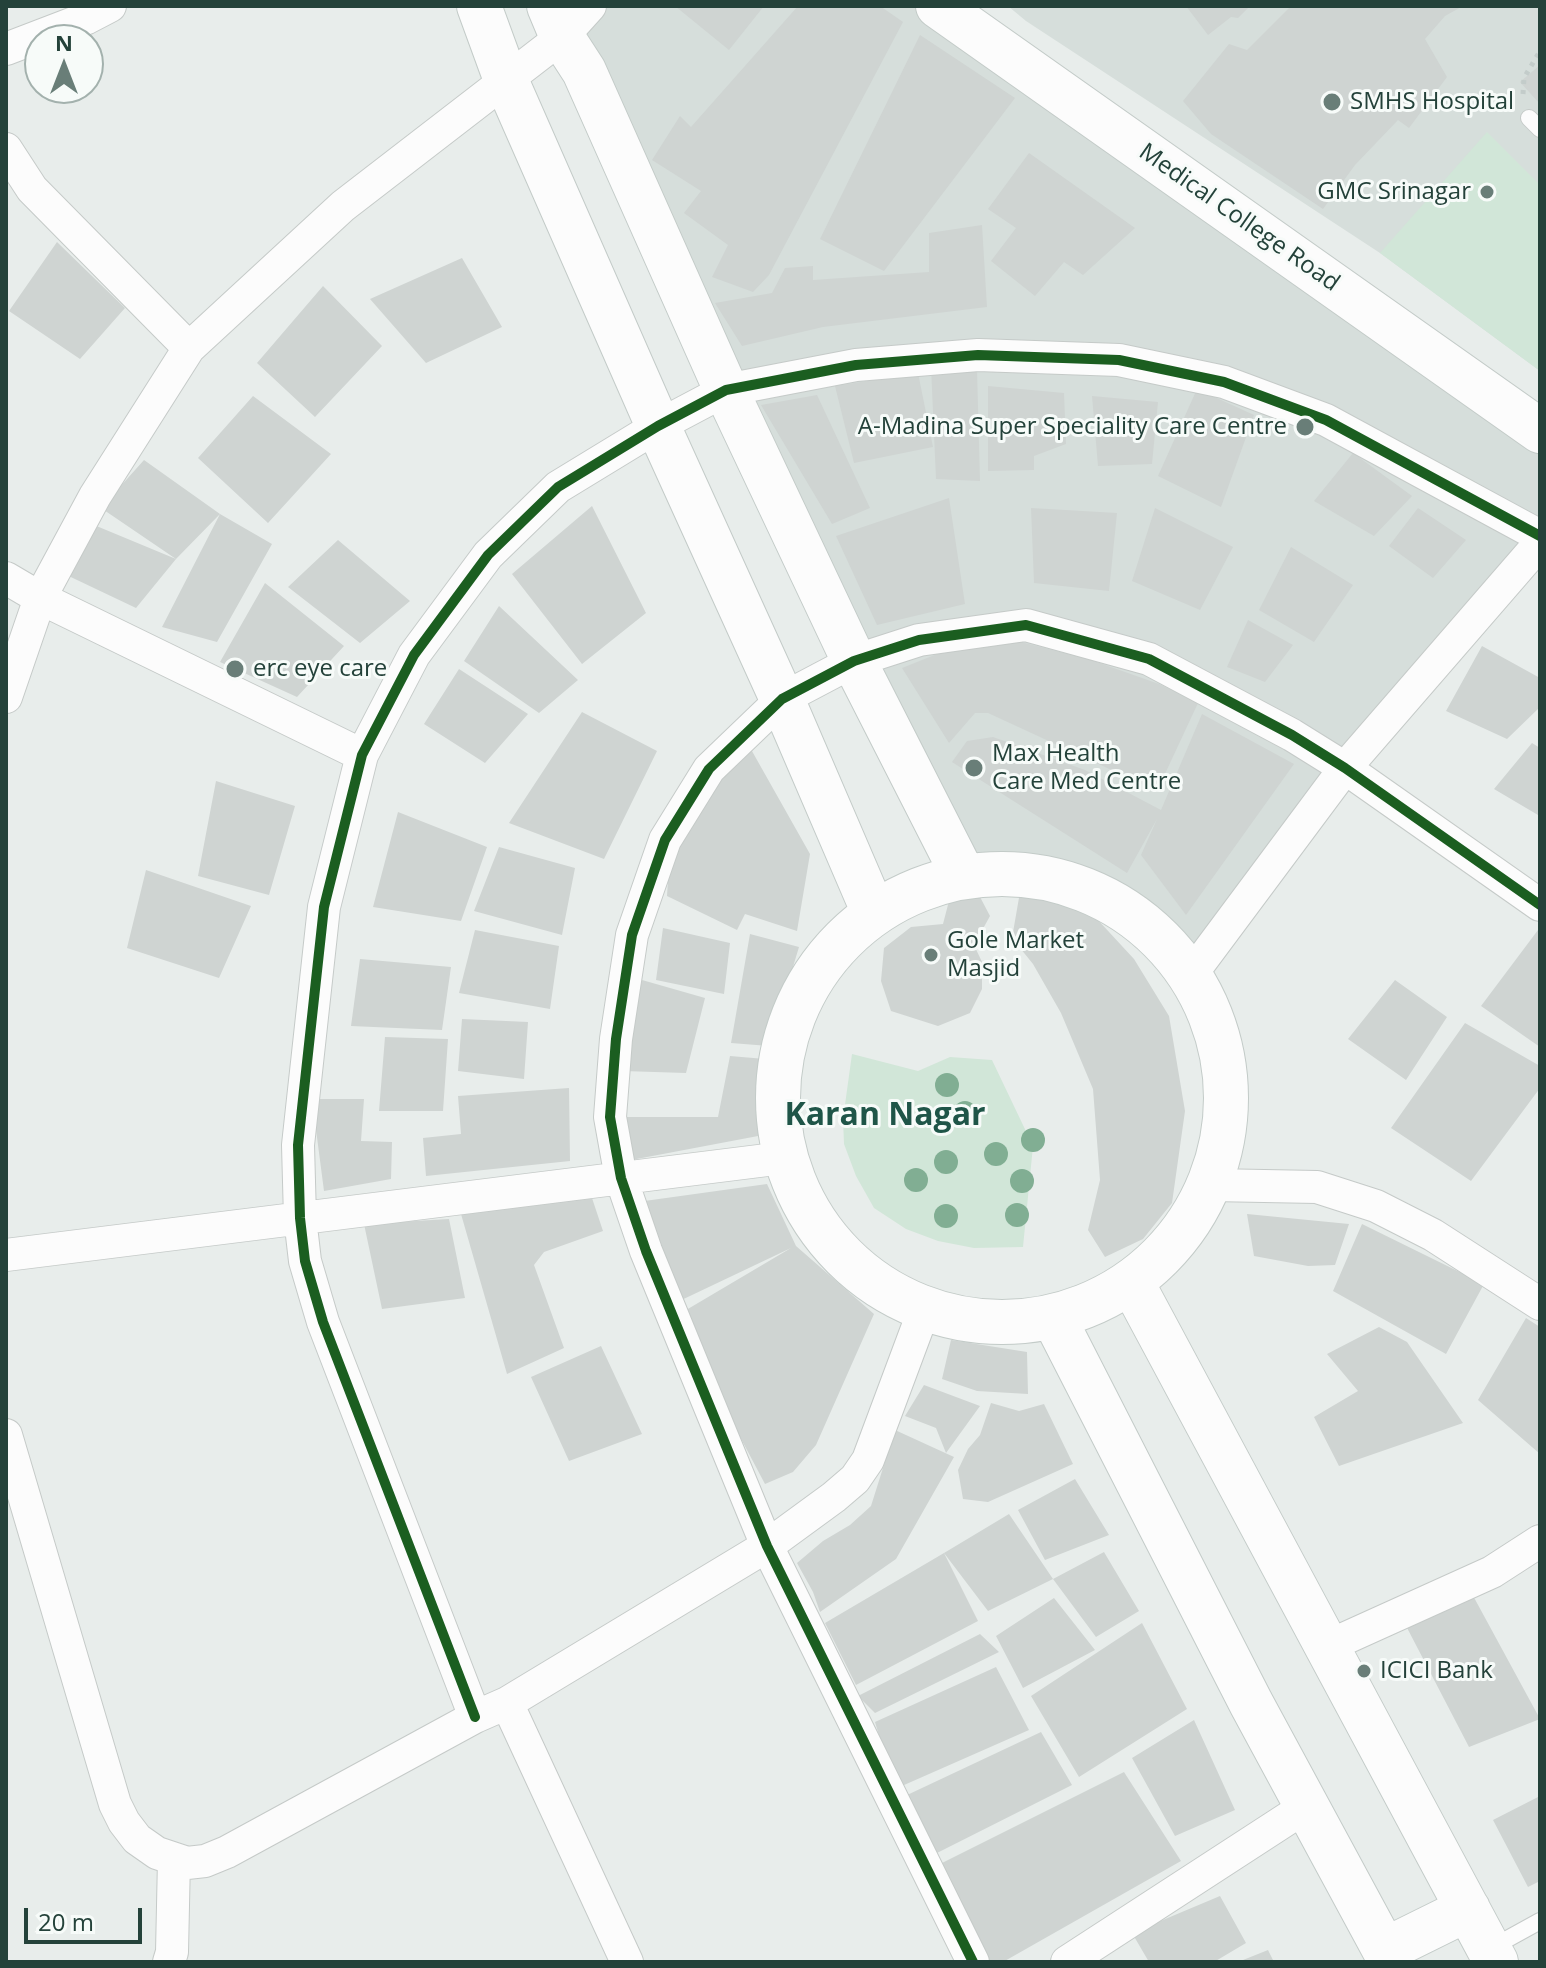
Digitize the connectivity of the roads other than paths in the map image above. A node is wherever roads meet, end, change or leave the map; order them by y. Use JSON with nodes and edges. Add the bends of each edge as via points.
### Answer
{"nodes":[{"id":1,"x":110,"y":6,"type":"edge"},
{"id":2,"x":479,"y":6,"type":"edge"},
{"id":3,"x":955,"y":11,"type":"edge"},
{"id":4,"x":567,"y":16,"type":"edge"},
{"id":5,"x":6,"y":49,"type":"edge"},
{"id":6,"x":506,"y":80,"type":"junction"},
{"id":7,"x":6,"y":149,"type":"edge"},
{"id":8,"x":189,"y":348,"type":"junction"},
{"id":9,"x":726,"y":390,"type":"junction"},
{"id":10,"x":658,"y":426,"type":"junction"},
{"id":11,"x":1540,"y":431,"type":"edge"},
{"id":12,"x":1540,"y":536,"type":"edge"},
{"id":13,"x":1540,"y":543,"type":"edge"},
{"id":14,"x":6,"y":578,"type":"edge"},
{"id":15,"x":40,"y":598,"type":"junction"},
{"id":16,"x":854,"y":661,"type":"junction"},
{"id":17,"x":6,"y":697,"type":"edge"},
{"id":18,"x":782,"y":699,"type":"junction"},
{"id":19,"x":362,"y":755,"type":"junction"},
{"id":20,"x":1345,"y":768,"type":"junction"},
{"id":21,"x":964,"y":877,"type":"junction"},
{"id":22,"x":1540,"y":905,"type":"edge"},
{"id":23,"x":874,"y":913,"type":"junction"},
{"id":24,"x":1193,"y":972,"type":"junction"},
{"id":25,"x":783,"y":1158,"type":"junction"},
{"id":26,"x":621,"y":1178,"type":"junction"},
{"id":27,"x":1211,"y":1185,"type":"junction"},
{"id":28,"x":300,"y":1218,"type":"junction"},
{"id":29,"x":6,"y":1255,"type":"edge"},
{"id":30,"x":1132,"y":1283,"type":"junction"},
{"id":31,"x":1540,"y":1304,"type":"edge"},
{"id":32,"x":924,"y":1310,"type":"junction"},
{"id":33,"x":1054,"y":1318,"type":"junction"},
{"id":34,"x":6,"y":1435,"type":"edge"},
{"id":35,"x":1540,"y":1541,"type":"edge"},
{"id":36,"x":767,"y":1546,"type":"junction"},
{"id":37,"x":1326,"y":1647,"type":"junction"},
{"id":38,"x":507,"y":1703,"type":"junction"},
{"id":39,"x":475,"y":1717,"type":"junction"},
{"id":40,"x":1307,"y":1806,"type":"junction"},
{"id":41,"x":174,"y":1859,"type":"junction"},
{"id":42,"x":1468,"y":1909,"type":"junction"},
{"id":43,"x":1540,"y":1921,"type":"edge"},
{"id":44,"x":1493,"y":1955,"type":"edge"},
{"id":45,"x":1388,"y":1956,"type":"edge"},
{"id":46,"x":169,"y":1962,"type":"edge"},
{"id":47,"x":627,"y":1962,"type":"edge"},
{"id":48,"x":973,"y":1962,"type":"edge"},
{"id":49,"x":1067,"y":1962,"type":"edge"}],
"edges":[{"from":1,"to":5,"type":"street"},
{"from":2,"to":6,"type":"main road"},
{"from":3,"to":11,"type":"main road","name":"Medical College Road"},
{"from":4,"to":6,"type":"street"},
{"from":4,"to":9,"type":"main road","via":[[584,71]]},
{"from":6,"to":8,"type":"street","via":[[343,206]]},
{"from":6,"to":10,"type":"main road"},
{"from":7,"to":8,"type":"street","via":[[32,189]]},
{"from":8,"to":15,"type":"street","via":[[95,496]]},
{"from":9,"to":10,"type":"street"},
{"from":9,"to":12,"type":"street","via":[[856,365],[978,355],[1119,360],[1224,382],[1326,420]]},
{"from":9,"to":16,"type":"main road"},
{"from":10,"to":18,"type":"main road"},
{"from":10,"to":19,"type":"street","via":[[558,487],[488,555],[414,655]]},
{"from":13,"to":20,"type":"street"},
{"from":14,"to":15,"type":"street"},
{"from":15,"to":17,"type":"street"},
{"from":15,"to":19,"type":"street"},
{"from":16,"to":18,"type":"street"},
{"from":16,"to":20,"type":"street","via":[[919,640],[1026,625],[1149,659]]},
{"from":16,"to":21,"type":"main road"},
{"from":18,"to":23,"type":"main road"},
{"from":18,"to":26,"type":"street","via":[[709,769],[665,840],[632,935],[610,1117]]},
{"from":19,"to":28,"type":"street","via":[[324,907],[298,1145]]},
{"from":20,"to":22,"type":"street"},
{"from":20,"to":24,"type":"street"},
{"from":21,"to":23,"type":"main road","via":[[917,890]]},
{"from":21,"to":24,"type":"main road","via":[[1021,874],[1077,887],[1129,912]]},
{"from":23,"to":25,"type":"main road","via":[[842,938],[816,970],[786,1028],[775,1093]]},
{"from":24,"to":27,"type":"main road","via":[[1224,1058],[1227,1123]]},
{"from":25,"to":26,"type":"street"},
{"from":25,"to":32,"type":"main road","via":[[816,1228],[871,1283]]},
{"from":26,"to":28,"type":"street"},
{"from":26,"to":36,"type":"street"},
{"from":27,"to":30,"type":"main road","via":[[1178,1239]]},
{"from":27,"to":31,"type":"street","via":[[1317,1187],[1376,1206],[1433,1235]]},
{"from":28,"to":29,"type":"street"},
{"from":28,"to":39,"type":"street","via":[[305,1261],[323,1322]]},
{"from":30,"to":33,"type":"main road","via":[[1095,1304]]},
{"from":30,"to":37,"type":"main road"},
{"from":32,"to":33,"type":"main road","via":[[998,1324]]},
{"from":32,"to":36,"type":"street","via":[[868,1460],[855,1479]]},
{"from":33,"to":40,"type":"main road"},
{"from":34,"to":41,"type":"street","via":[[115,1804],[137,1839]]},
{"from":35,"to":37,"type":"street","via":[[1492,1572]]},
{"from":36,"to":38,"type":"street"},
{"from":36,"to":48,"type":"street"},
{"from":37,"to":42,"type":"main road"},
{"from":38,"to":39,"type":"street"},
{"from":38,"to":47,"type":"street"},
{"from":39,"to":41,"type":"street","via":[[227,1852],[205,1861]]},
{"from":40,"to":45,"type":"main road"},
{"from":40,"to":49,"type":"street"},
{"from":41,"to":46,"type":"street"},
{"from":42,"to":44,"type":"main road"},
{"from":42,"to":45,"type":"main road"},
{"from":43,"to":44,"type":"lane"}]}
